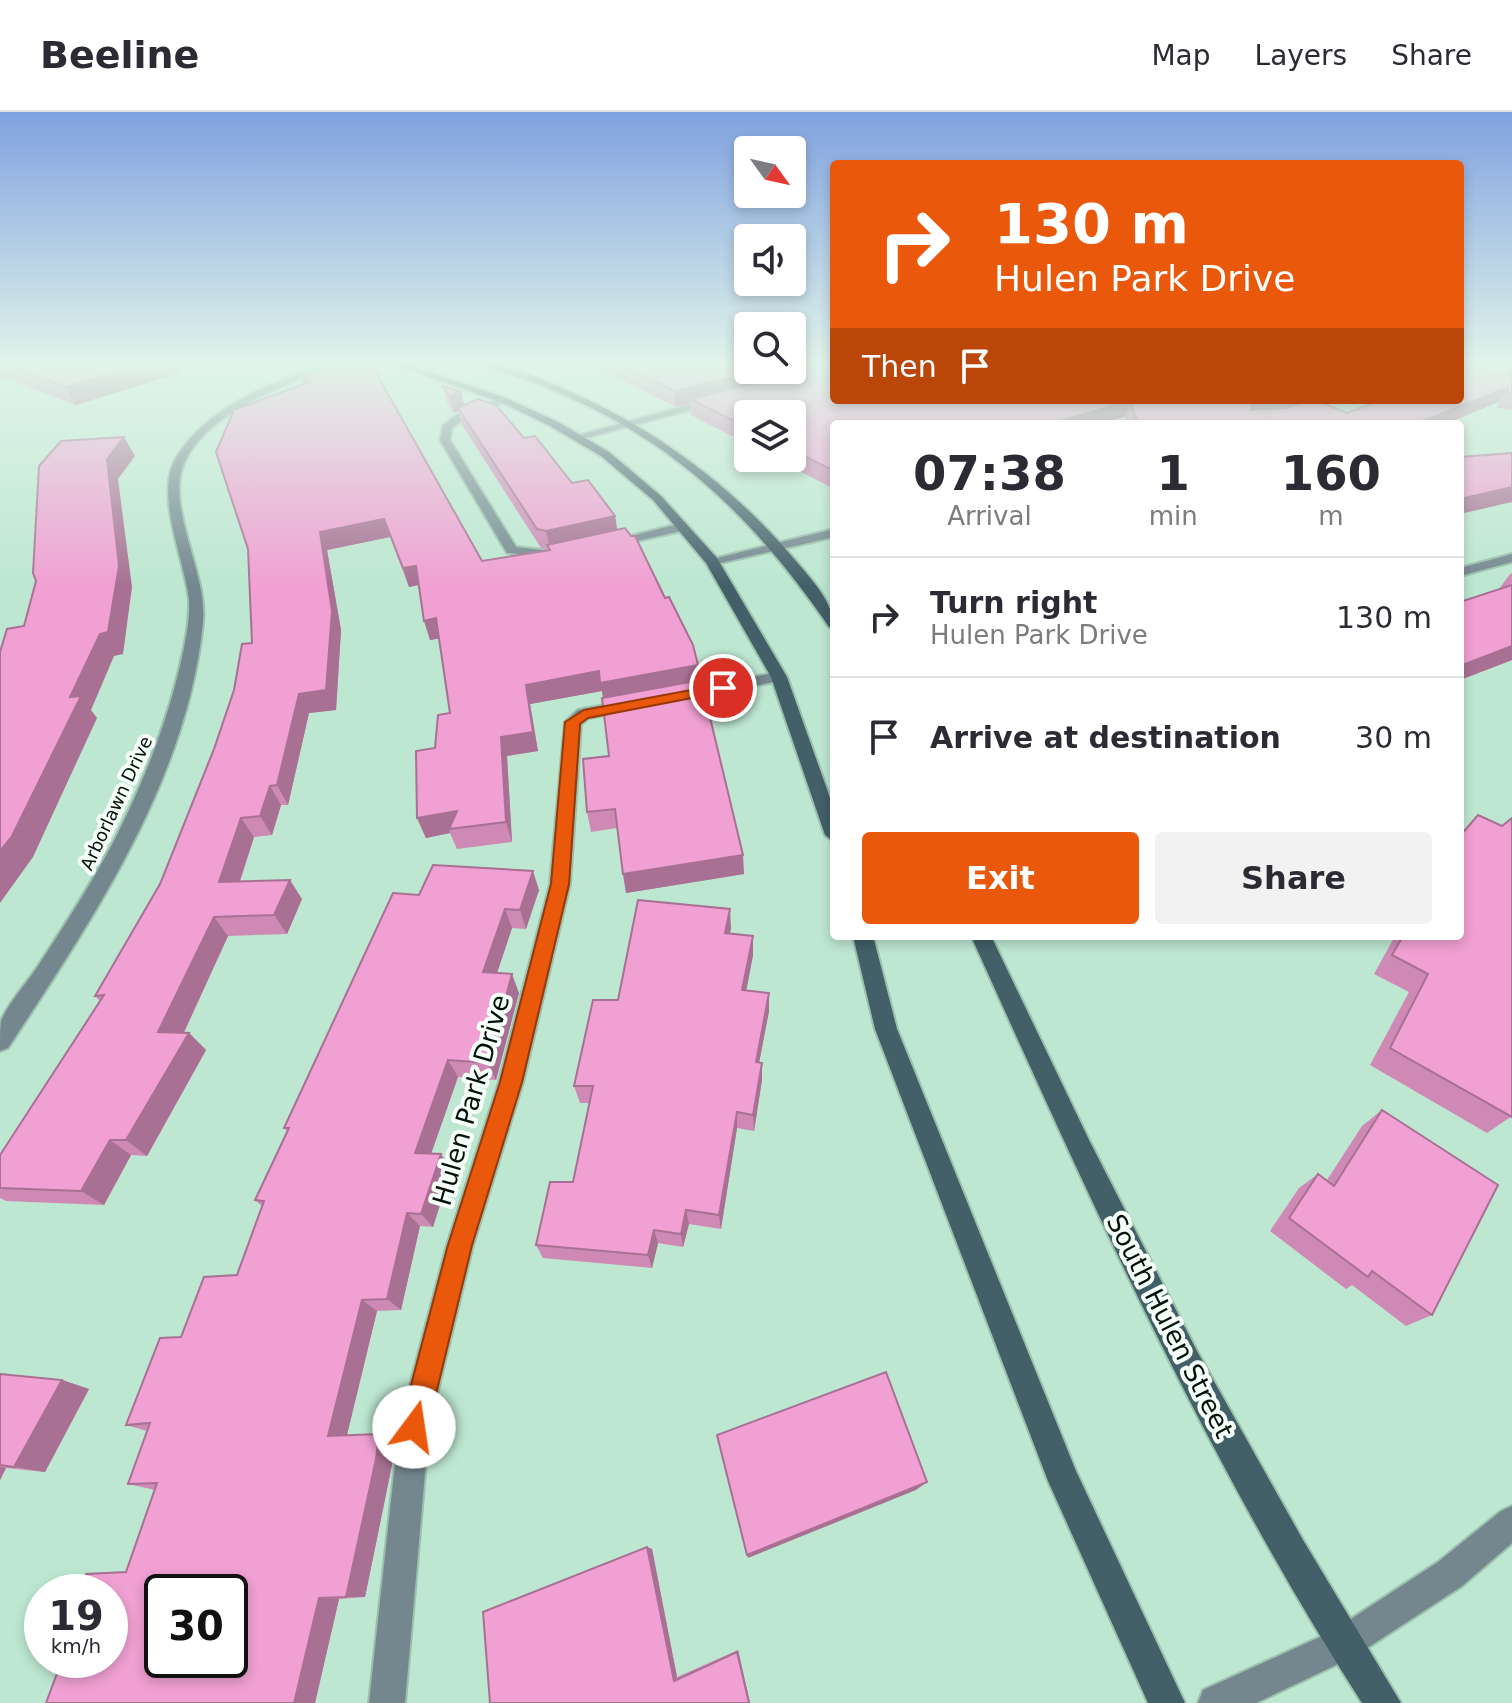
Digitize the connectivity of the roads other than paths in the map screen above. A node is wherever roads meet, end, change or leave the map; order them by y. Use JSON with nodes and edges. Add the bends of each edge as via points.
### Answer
{"nodes":[{"id":1,"x":198,"y":437,"type":"edge"},
{"id":2,"x":445,"y":437,"type":"edge"},
{"id":3,"x":578,"y":437,"type":"edge"},
{"id":4,"x":646,"y":437,"type":"edge"},
{"id":5,"x":682,"y":527,"type":"junction"},
{"id":6,"x":830,"y":534,"type":"edge"},
{"id":7,"x":594,"y":546,"type":"edge"},
{"id":8,"x":776,"y":546,"type":"junction"},
{"id":9,"x":564,"y":553,"type":"edge"},
{"id":10,"x":1512,"y":558,"type":"edge"},
{"id":11,"x":712,"y":561,"type":"junction"},
{"id":12,"x":1464,"y":571,"type":"edge"},
{"id":13,"x":830,"y":619,"type":"edge"},
{"id":14,"x":779,"y":677,"type":"junction"},
{"id":15,"x":830,"y":817,"type":"edge"},
{"id":16,"x":864,"y":940,"type":"edge"},
{"id":17,"x":983,"y":940,"type":"edge"},
{"id":18,"x":0,"y":1041,"type":"edge"},
{"id":19,"x":1512,"y":1522,"type":"edge"},
{"id":20,"x":1343,"y":1644,"type":"junction"},
{"id":21,"x":387,"y":1703,"type":"edge"},
{"id":22,"x":1167,"y":1703,"type":"edge"},
{"id":23,"x":1216,"y":1703,"type":"edge"},
{"id":24,"x":1383,"y":1703,"type":"edge"}],
"edges":[{"from":1,"to":18,"type":"street","name":"Arborlawn Drive","via":[[175,471],[175,497],[197,603],[168,738],[91,903]]},
{"from":2,"to":9,"type":"street","via":[[512,550]]},
{"from":3,"to":5,"type":"main road","via":[[657,498]]},
{"from":4,"to":8,"type":"main road","via":[[704,475]]},
{"from":5,"to":7,"type":"street"},
{"from":5,"to":11,"type":"main road"},
{"from":6,"to":8,"type":"street"},
{"from":8,"to":11,"type":"street"},
{"from":8,"to":13,"type":"main road"},
{"from":10,"to":12,"type":"street"},
{"from":11,"to":14,"type":"main road"},
{"from":14,"to":15,"type":"main road"},
{"from":14,"to":21,"type":"street","name":"Hulen Park Drive","via":[[584,714],[573,722],[560,884],[511,1082],[460,1245],[414,1427]]},
{"from":16,"to":22,"type":"main road","via":[[886,1029],[1064,1481]]},
{"from":17,"to":20,"type":"main road","name":"South Hulen Street","via":[[1076,1142],[1199,1387]]},
{"from":19,"to":20,"type":"street","via":[[1450,1574]]},
{"from":20,"to":23,"type":"street"},
{"from":20,"to":24,"type":"main road","name":"South Hulen Street"}]}
